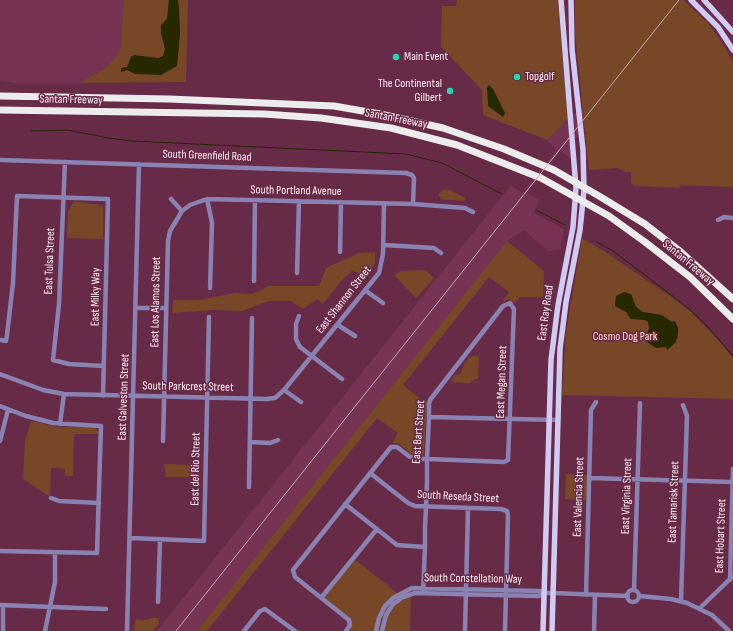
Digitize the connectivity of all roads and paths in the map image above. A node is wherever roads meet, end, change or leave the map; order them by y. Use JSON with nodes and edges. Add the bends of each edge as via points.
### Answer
{"nodes":[{"id":1,"x":561,"y":0,"type":"edge"},
{"id":2,"x":571,"y":0,"type":"edge"},
{"id":3,"x":691,"y":0,"type":"edge"},
{"id":4,"x":704,"y":0,"type":"edge"},
{"id":5,"x":733,"y":32,"type":"edge"},
{"id":6,"x":733,"y":50,"type":"edge"},
{"id":7,"x":0,"y":92,"type":"edge"},
{"id":8,"x":0,"y":96,"type":"edge"},
{"id":9,"x":104,"y":97,"type":"junction"},
{"id":10,"x":0,"y":110,"type":"edge"},
{"id":11,"x":34,"y":111,"type":"junction"},
{"id":12,"x":0,"y":114,"type":"edge"},
{"id":13,"x":0,"y":160,"type":"edge"},
{"id":14,"x":65,"y":162,"type":"junction"},
{"id":15,"x":139,"y":164,"type":"junction"},
{"id":16,"x":63,"y":196,"type":"junction"},
{"id":17,"x":207,"y":199,"type":"junction"},
{"id":18,"x":170,"y":200,"type":"dead end"},
{"id":19,"x":255,"y":200,"type":"junction"},
{"id":20,"x":299,"y":201,"type":"junction"},
{"id":21,"x":341,"y":202,"type":"junction"},
{"id":22,"x":384,"y":203,"type":"junction"},
{"id":23,"x":413,"y":204,"type":"junction"},
{"id":24,"x":182,"y":211,"type":"junction"},
{"id":25,"x":473,"y":212,"type":"dead end"},
{"id":26,"x":733,"y":218,"type":"edge"},
{"id":27,"x":718,"y":220,"type":"dead end"},
{"id":28,"x":384,"y":245,"type":"junction"},
{"id":29,"x":340,"y":252,"type":"dead end"},
{"id":30,"x":441,"y":253,"type":"dead end"},
{"id":31,"x":297,"y":273,"type":"dead end"},
{"id":32,"x":254,"y":281,"type":"dead end"},
{"id":33,"x":210,"y":288,"type":"dead end"},
{"id":34,"x":366,"y":291,"type":"junction"},
{"id":35,"x":733,"y":299,"type":"edge"},
{"id":36,"x":383,"y":303,"type":"dead end"},
{"id":37,"x":510,"y":304,"type":"joint"},
{"id":38,"x":137,"y":308,"type":"junction"},
{"id":39,"x":166,"y":308,"type":"junction"},
{"id":40,"x":299,"y":316,"type":"dead end"},
{"id":41,"x":210,"y":318,"type":"dead end"},
{"id":42,"x":252,"y":318,"type":"dead end"},
{"id":43,"x":733,"y":318,"type":"edge"},
{"id":44,"x":338,"y":325,"type":"junction"},
{"id":45,"x":355,"y":336,"type":"dead end"},
{"id":46,"x":0,"y":340,"type":"edge"},
{"id":47,"x":312,"y":357,"type":"junction"},
{"id":48,"x":104,"y":366,"type":"junction"},
{"id":49,"x":0,"y":374,"type":"edge"},
{"id":50,"x":342,"y":380,"type":"dead end"},
{"id":51,"x":284,"y":390,"type":"junction"},
{"id":52,"x":64,"y":394,"type":"junction"},
{"id":53,"x":103,"y":396,"type":"junction"},
{"id":54,"x":134,"y":396,"type":"junction"},
{"id":55,"x":164,"y":397,"type":"junction"},
{"id":56,"x":207,"y":398,"type":"junction"},
{"id":57,"x":251,"y":398,"type":"junction"},
{"id":58,"x":301,"y":402,"type":"dead end"},
{"id":59,"x":596,"y":402,"type":"dead end"},
{"id":60,"x":640,"y":403,"type":"dead end"},
{"id":61,"x":683,"y":405,"type":"dead end"},
{"id":62,"x":0,"y":406,"type":"edge"},
{"id":63,"x":8,"y":410,"type":"junction"},
{"id":64,"x":429,"y":417,"type":"junction"},
{"id":65,"x":511,"y":420,"type":"junction"},
{"id":66,"x":549,"y":420,"type":"junction"},
{"id":67,"x":557,"y":420,"type":"junction"},
{"id":68,"x":60,"y":424,"type":"junction"},
{"id":69,"x":278,"y":440,"type":"dead end"},
{"id":70,"x":0,"y":441,"type":"edge"},
{"id":71,"x":163,"y":441,"type":"dead end"},
{"id":72,"x":250,"y":442,"type":"junction"},
{"id":73,"x":427,"y":460,"type":"junction"},
{"id":74,"x":733,"y":469,"type":"edge"},
{"id":75,"x":370,"y":473,"type":"junction"},
{"id":76,"x":589,"y":478,"type":"junction"},
{"id":77,"x":637,"y":479,"type":"junction"},
{"id":78,"x":685,"y":481,"type":"junction"},
{"id":79,"x":733,"y":482,"type":"edge"},
{"id":80,"x":249,"y":487,"type":"dead end"},
{"id":81,"x":51,"y":498,"type":"dead end"},
{"id":82,"x":99,"y":503,"type":"junction"},
{"id":83,"x":345,"y":504,"type":"junction"},
{"id":84,"x":426,"y":507,"type":"junction"},
{"id":85,"x":468,"y":508,"type":"junction"},
{"id":86,"x":376,"y":529,"type":"junction"},
{"id":87,"x":130,"y":538,"type":"junction"},
{"id":88,"x":160,"y":540,"type":"junction"},
{"id":89,"x":425,"y":547,"type":"junction"},
{"id":90,"x":0,"y":551,"type":"edge"},
{"id":91,"x":55,"y":553,"type":"junction"},
{"id":92,"x":731,"y":578,"type":"edge"},
{"id":93,"x":424,"y":590,"type":"junction"},
{"id":94,"x":634,"y":590,"type":"junction"},
{"id":95,"x":466,"y":592,"type":"junction"},
{"id":96,"x":506,"y":593,"type":"junction"},
{"id":97,"x":549,"y":593,"type":"junction"},
{"id":98,"x":586,"y":594,"type":"junction"},
{"id":99,"x":595,"y":595,"type":"junction"},
{"id":100,"x":628,"y":596,"type":"junction"},
{"id":101,"x":639,"y":596,"type":"junction"},
{"id":102,"x":321,"y":598,"type":"junction"},
{"id":103,"x":681,"y":601,"type":"junction"},
{"id":104,"x":158,"y":602,"type":"dead end"},
{"id":105,"x":2,"y":606,"type":"edge"},
{"id":106,"x":49,"y":607,"type":"junction"},
{"id":107,"x":700,"y":608,"type":"junction"},
{"id":108,"x":106,"y":610,"type":"dead end"},
{"id":109,"x":3,"y":631,"type":"edge"},
{"id":110,"x":45,"y":631,"type":"edge"},
{"id":111,"x":127,"y":631,"type":"edge"},
{"id":112,"x":244,"y":631,"type":"edge"},
{"id":113,"x":295,"y":631,"type":"edge"},
{"id":114,"x":346,"y":631,"type":"edge"},
{"id":115,"x":376,"y":631,"type":"edge"},
{"id":116,"x":382,"y":631,"type":"edge"},
{"id":117,"x":465,"y":631,"type":"edge"},
{"id":118,"x":505,"y":631,"type":"edge"},
{"id":119,"x":543,"y":631,"type":"edge"},
{"id":120,"x":552,"y":631,"type":"edge"},
{"id":121,"x":594,"y":631,"type":"edge"},
{"id":122,"x":729,"y":631,"type":"edge"}],
"edges":[{"from":1,"to":66,"type":"main road","name":"East Ray Road","via":[[575,165],[574,214],[555,327]]},
{"from":2,"to":67,"type":"main road","name":"East Ray Road","via":[[572,50],[584,169],[582,219],[562,328]]},
{"from":3,"to":6,"type":"main road","via":[[718,27]]},
{"from":4,"to":5,"type":"main road"},
{"from":7,"to":9,"type":"highway"},
{"from":8,"to":9,"type":"highway","name":"Santan Freeway"},
{"from":9,"to":35,"type":"highway","name":"Santan Freeway","via":[[334,106],[406,119],[465,135],[554,170],[622,209],[681,252]]},
{"from":10,"to":11,"type":"highway","name":"Santan Freeway"},
{"from":11,"to":12,"type":"highway"},
{"from":11,"to":43,"type":"highway","name":"Santan Freeway","via":[[264,114],[321,118],[391,128],[457,145],[541,178],[609,216],[690,277]]},
{"from":13,"to":14,"type":"street","name":"South Greenfield Road"},
{"from":14,"to":15,"type":"street","name":"South Greenfield Road"},
{"from":14,"to":16,"type":"street","name":"East Tulsa Street"},
{"from":15,"to":23,"type":"street","name":"South Greenfield Road","via":[[406,173],[412,175]]},
{"from":15,"to":38,"type":"street","name":"East Galveston Street"},
{"from":16,"to":46,"type":"street","via":[[17,196],[13,283],[6,341]]},
{"from":16,"to":48,"type":"street","name":"East Milky Way","via":[[108,199]]},
{"from":16,"to":48,"type":"street","name":"East Tulsa Street","via":[[59,304],[52,360]]},
{"from":17,"to":19,"type":"street","name":"South Portland Avenue"},
{"from":17,"to":24,"type":"street","name":"South Portland Avenue"},
{"from":17,"to":33,"type":"street","via":[[212,223]]},
{"from":18,"to":24,"type":"street"},
{"from":19,"to":20,"type":"street","name":"South Portland Avenue"},
{"from":19,"to":32,"type":"street"},
{"from":20,"to":21,"type":"street","name":"South Portland Avenue"},
{"from":20,"to":31,"type":"street"},
{"from":21,"to":22,"type":"street","name":"South Portland Avenue"},
{"from":21,"to":29,"type":"street"},
{"from":22,"to":23,"type":"street","name":"South Portland Avenue"},
{"from":22,"to":28,"type":"street","name":"East Shannon Street"},
{"from":23,"to":25,"type":"street","name":"South Portland Avenue","via":[[465,208]]},
{"from":24,"to":39,"type":"street","name":"East Los Alamos Street","via":[[170,231],[168,242]]},
{"from":26,"to":27,"type":"street","via":[[724,217]]},
{"from":28,"to":30,"type":"street","via":[[434,248]]},
{"from":28,"to":34,"type":"street","name":"East Shannon Street","via":[[379,273]]},
{"from":34,"to":36,"type":"street"},
{"from":34,"to":44,"type":"street","name":"East Shannon Street"},
{"from":37,"to":64,"type":"street","name":"East Bart Street","via":[[503,306],[432,395],[429,401]]},
{"from":37,"to":65,"type":"street","name":"East Megan Street","via":[[514,309]]},
{"from":38,"to":39,"type":"street"},
{"from":38,"to":54,"type":"street","name":"East Galveston Street"},
{"from":39,"to":55,"type":"street","name":"East Los Alamos Street"},
{"from":40,"to":47,"type":"street","via":[[296,339],[300,347]]},
{"from":41,"to":56,"type":"street","name":"East del Rio Street"},
{"from":42,"to":57,"type":"street"},
{"from":44,"to":45,"type":"street"},
{"from":44,"to":47,"type":"street","name":"East Shannon Street"},
{"from":47,"to":50,"type":"street"},
{"from":47,"to":51,"type":"street","name":"South Parkcrest Street"},
{"from":48,"to":53,"type":"street","name":"East Milky Way"},
{"from":49,"to":52,"type":"street","name":"South Parkcrest Street","via":[[43,390]]},
{"from":51,"to":57,"type":"street","name":"South Parkcrest Street","via":[[275,398]]},
{"from":51,"to":58,"type":"street"},
{"from":52,"to":53,"type":"street","name":"South Parkcrest Street"},
{"from":52,"to":68,"type":"street"},
{"from":53,"to":54,"type":"street","name":"South Parkcrest Street"},
{"from":54,"to":55,"type":"street","name":"South Parkcrest Street"},
{"from":54,"to":87,"type":"street","name":"East Galveston Street"},
{"from":55,"to":56,"type":"street","name":"South Parkcrest Street"},
{"from":55,"to":71,"type":"street","name":"East Los Alamos Street"},
{"from":56,"to":57,"type":"street","name":"South Parkcrest Street"},
{"from":56,"to":88,"type":"street","name":"East del Rio Street","via":[[204,540]]},
{"from":57,"to":72,"type":"street"},
{"from":59,"to":76,"type":"street","name":"East Valencia Street","via":[[592,410]]},
{"from":60,"to":77,"type":"street","name":"East Virginia Street"},
{"from":61,"to":78,"type":"street","name":"East Tamarisk Street","via":[[687,416]]},
{"from":62,"to":63,"type":"street"},
{"from":63,"to":68,"type":"street"},
{"from":63,"to":70,"type":"street"},
{"from":64,"to":65,"type":"street"},
{"from":64,"to":73,"type":"street","name":"East Bart Street"},
{"from":65,"to":66,"type":"street"},
{"from":65,"to":73,"type":"street","name":"East Megan Street","via":[[510,456],[507,461]]},
{"from":66,"to":67,"type":"street"},
{"from":66,"to":97,"type":"main road","name":"East Ray Road"},
{"from":67,"to":97,"type":"main road","name":"East Ray Road"},
{"from":68,"to":82,"type":"street","via":[[101,426]]},
{"from":69,"to":72,"type":"street","via":[[270,443]]},
{"from":72,"to":80,"type":"street"},
{"from":73,"to":75,"type":"street","name":"East Bart Street","via":[[414,458],[393,446]]},
{"from":73,"to":84,"type":"street","name":"East Bart Street"},
{"from":74,"to":79,"type":"street","name":"East Hobart Street"},
{"from":75,"to":83,"type":"street","name":"East Bart Street"},
{"from":75,"to":84,"type":"street","name":"South Reseda Street","via":[[410,504]]},
{"from":76,"to":77,"type":"street"},
{"from":76,"to":98,"type":"street","name":"East Valencia Street"},
{"from":77,"to":78,"type":"street"},
{"from":77,"to":94,"type":"street","name":"East Virginia Street"},
{"from":78,"to":79,"type":"street"},
{"from":78,"to":103,"type":"street","name":"East Tamarisk Street"},
{"from":79,"to":92,"type":"street","name":"East Hobart Street"},
{"from":81,"to":82,"type":"street","via":[[59,501]]},
{"from":82,"to":91,"type":"street","via":[[97,553]]},
{"from":83,"to":86,"type":"street"},
{"from":83,"to":102,"type":"street","name":"East Bart Street","via":[[294,568],[293,574]]},
{"from":84,"to":85,"type":"street","name":"South Reseda Street"},
{"from":84,"to":89,"type":"street","name":"East Bart Street"},
{"from":85,"to":95,"type":"street"},
{"from":85,"to":96,"type":"street","name":"South Reseda Street","via":[[507,511]]},
{"from":86,"to":89,"type":"street","via":[[397,545]]},
{"from":86,"to":102,"type":"street"},
{"from":87,"to":88,"type":"street"},
{"from":87,"to":111,"type":"street","name":"East Galveston Street"},
{"from":88,"to":104,"type":"street"},
{"from":89,"to":93,"type":"street","name":"East Bart Street"},
{"from":90,"to":91,"type":"street"},
{"from":91,"to":106,"type":"street","via":[[55,582]]},
{"from":92,"to":107,"type":"street"},
{"from":93,"to":95,"type":"street","name":"South Constellation Way"},
{"from":93,"to":115,"type":"street","name":"South Constellation Way","via":[[407,590],[389,601],[379,618]]},
{"from":93,"to":116,"type":"street","name":"South Constellation Way","via":[[393,604],[386,615]]},
{"from":94,"to":100,"type":"street","via":[[629,592]]},
{"from":94,"to":101,"type":"street"},
{"from":95,"to":96,"type":"street","name":"South Constellation Way"},
{"from":95,"to":117,"type":"street"},
{"from":96,"to":97,"type":"street","name":"South Constellation Way"},
{"from":96,"to":118,"type":"street"},
{"from":97,"to":98,"type":"street","name":"South Constellation Way"},
{"from":97,"to":119,"type":"main road","name":"East Ray Road"},
{"from":97,"to":120,"type":"main road","name":"East Ray Road"},
{"from":98,"to":99,"type":"street","name":"South Constellation Way"},
{"from":99,"to":100,"type":"street","name":"South Constellation Way"},
{"from":99,"to":121,"type":"street"},
{"from":100,"to":101,"type":"street","via":[[633,602],[638,600]]},
{"from":101,"to":103,"type":"street"},
{"from":102,"to":114,"type":"street","via":[[348,620],[350,623]]},
{"from":103,"to":107,"type":"street"},
{"from":105,"to":106,"type":"street"},
{"from":105,"to":109,"type":"street"},
{"from":106,"to":108,"type":"street"},
{"from":106,"to":110,"type":"street"},
{"from":107,"to":122,"type":"street"},
{"from":112,"to":113,"type":"street","via":[[264,609]]}]}
